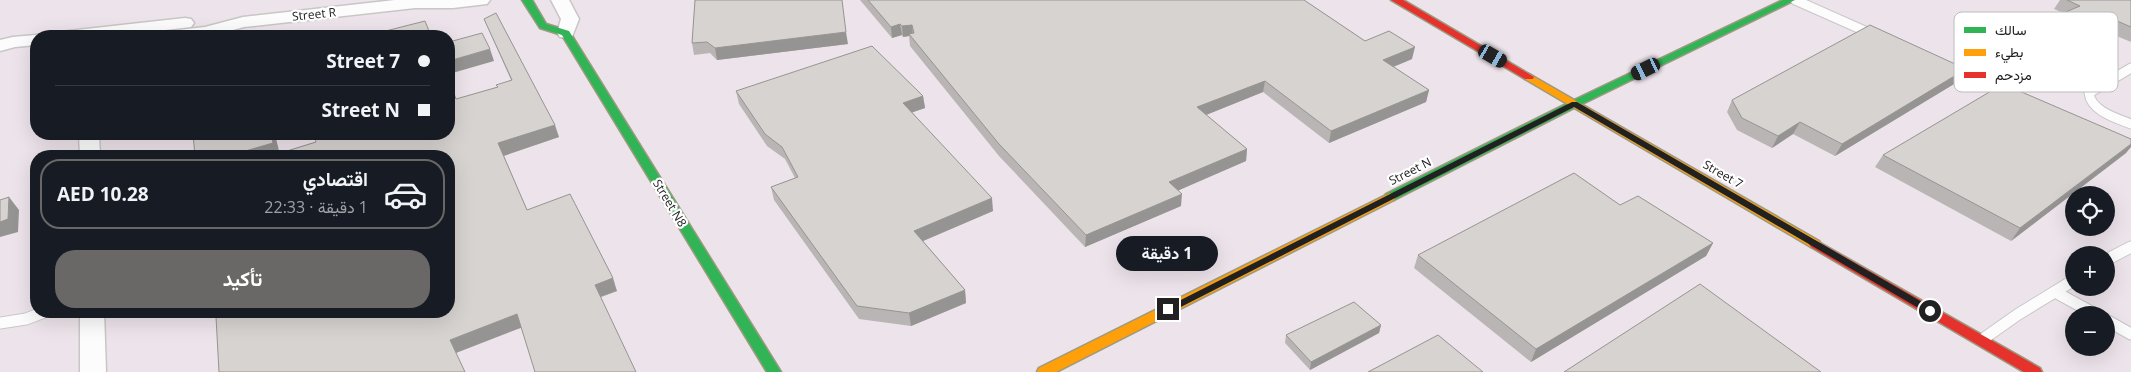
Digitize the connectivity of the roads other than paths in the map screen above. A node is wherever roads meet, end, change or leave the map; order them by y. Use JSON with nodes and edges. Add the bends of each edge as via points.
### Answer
{"nodes":[{"id":1,"x":481,"y":0,"type":"edge"},
{"id":2,"x":527,"y":0,"type":"edge"},
{"id":3,"x":560,"y":0,"type":"edge"},
{"id":4,"x":1396,"y":0,"type":"edge"},
{"id":5,"x":1790,"y":0,"type":"edge"},
{"id":6,"x":1795,"y":0,"type":"edge"},
{"id":7,"x":421,"y":2,"type":"edge"},
{"id":8,"x":243,"y":22,"type":"junction"},
{"id":9,"x":137,"y":30,"type":"edge"},
{"id":10,"x":213,"y":30,"type":"edge"},
{"id":11,"x":566,"y":33,"type":"junction"},
{"id":12,"x":1886,"y":40,"type":"edge"},
{"id":13,"x":30,"y":41,"type":"edge"},
{"id":14,"x":0,"y":46,"type":"edge"},
{"id":15,"x":30,"y":52,"type":"edge"},
{"id":16,"x":0,"y":55,"type":"edge"},
{"id":17,"x":1940,"y":64,"type":"edge"},
{"id":18,"x":2131,"y":68,"type":"edge"},
{"id":19,"x":1954,"y":70,"type":"edge"},
{"id":20,"x":2118,"y":75,"type":"edge"},
{"id":21,"x":2090,"y":92,"type":"edge"},
{"id":22,"x":1574,"y":104,"type":"junction"},
{"id":23,"x":2131,"y":124,"type":"edge"},
{"id":24,"x":2131,"y":247,"type":"edge"},
{"id":25,"x":2115,"y":255,"type":"edge"},
{"id":26,"x":2065,"y":286,"type":"edge"},
{"id":27,"x":2055,"y":292,"type":"junction"},
{"id":28,"x":2081,"y":306,"type":"edge"},
{"id":29,"x":30,"y":317,"type":"edge"},
{"id":30,"x":92,"y":318,"type":"edge"},
{"id":31,"x":0,"y":323,"type":"edge"},
{"id":32,"x":2115,"y":325,"type":"edge"},
{"id":33,"x":2131,"y":334,"type":"edge"},
{"id":34,"x":1981,"y":340,"type":"junction"},
{"id":35,"x":93,"y":372,"type":"edge"},
{"id":36,"x":774,"y":372,"type":"edge"},
{"id":37,"x":1044,"y":372,"type":"edge"},
{"id":38,"x":2036,"y":372,"type":"edge"}],
"edges":[{"from":1,"to":7,"type":"street","name":"Street R"},
{"from":2,"to":11,"type":"street","via":[[543,26]]},
{"from":3,"to":11,"type":"street","name":"Street N8","via":[[570,19]]},
{"from":4,"to":22,"type":"street","name":"Street 7"},
{"from":5,"to":22,"type":"street","name":"Street N"},
{"from":6,"to":12,"type":"lane"},
{"from":7,"to":8,"type":"street","name":"Street R"},
{"from":8,"to":9,"type":"street","name":"Street R","via":[[211,21]]},
{"from":8,"to":10,"type":"street","name":"Street R"},
{"from":11,"to":36,"type":"street","name":"Street N8"},
{"from":13,"to":14,"type":"street"},
{"from":15,"to":16,"type":"street"},
{"from":17,"to":19,"type":"lane"},
{"from":18,"to":20,"type":"lane"},
{"from":21,"to":23,"type":"lane","via":[[2088,97],[2096,107]]},
{"from":22,"to":34,"type":"street","name":"Street 7"},
{"from":22,"to":37,"type":"street","name":"Street N"},
{"from":24,"to":25,"type":"lane"},
{"from":26,"to":27,"type":"lane"},
{"from":27,"to":28,"type":"lane"},
{"from":27,"to":34,"type":"lane"},
{"from":29,"to":31,"type":"lane"},
{"from":30,"to":35,"type":"street"},
{"from":32,"to":33,"type":"lane"},
{"from":34,"to":38,"type":"street","name":"Street 7"}]}
